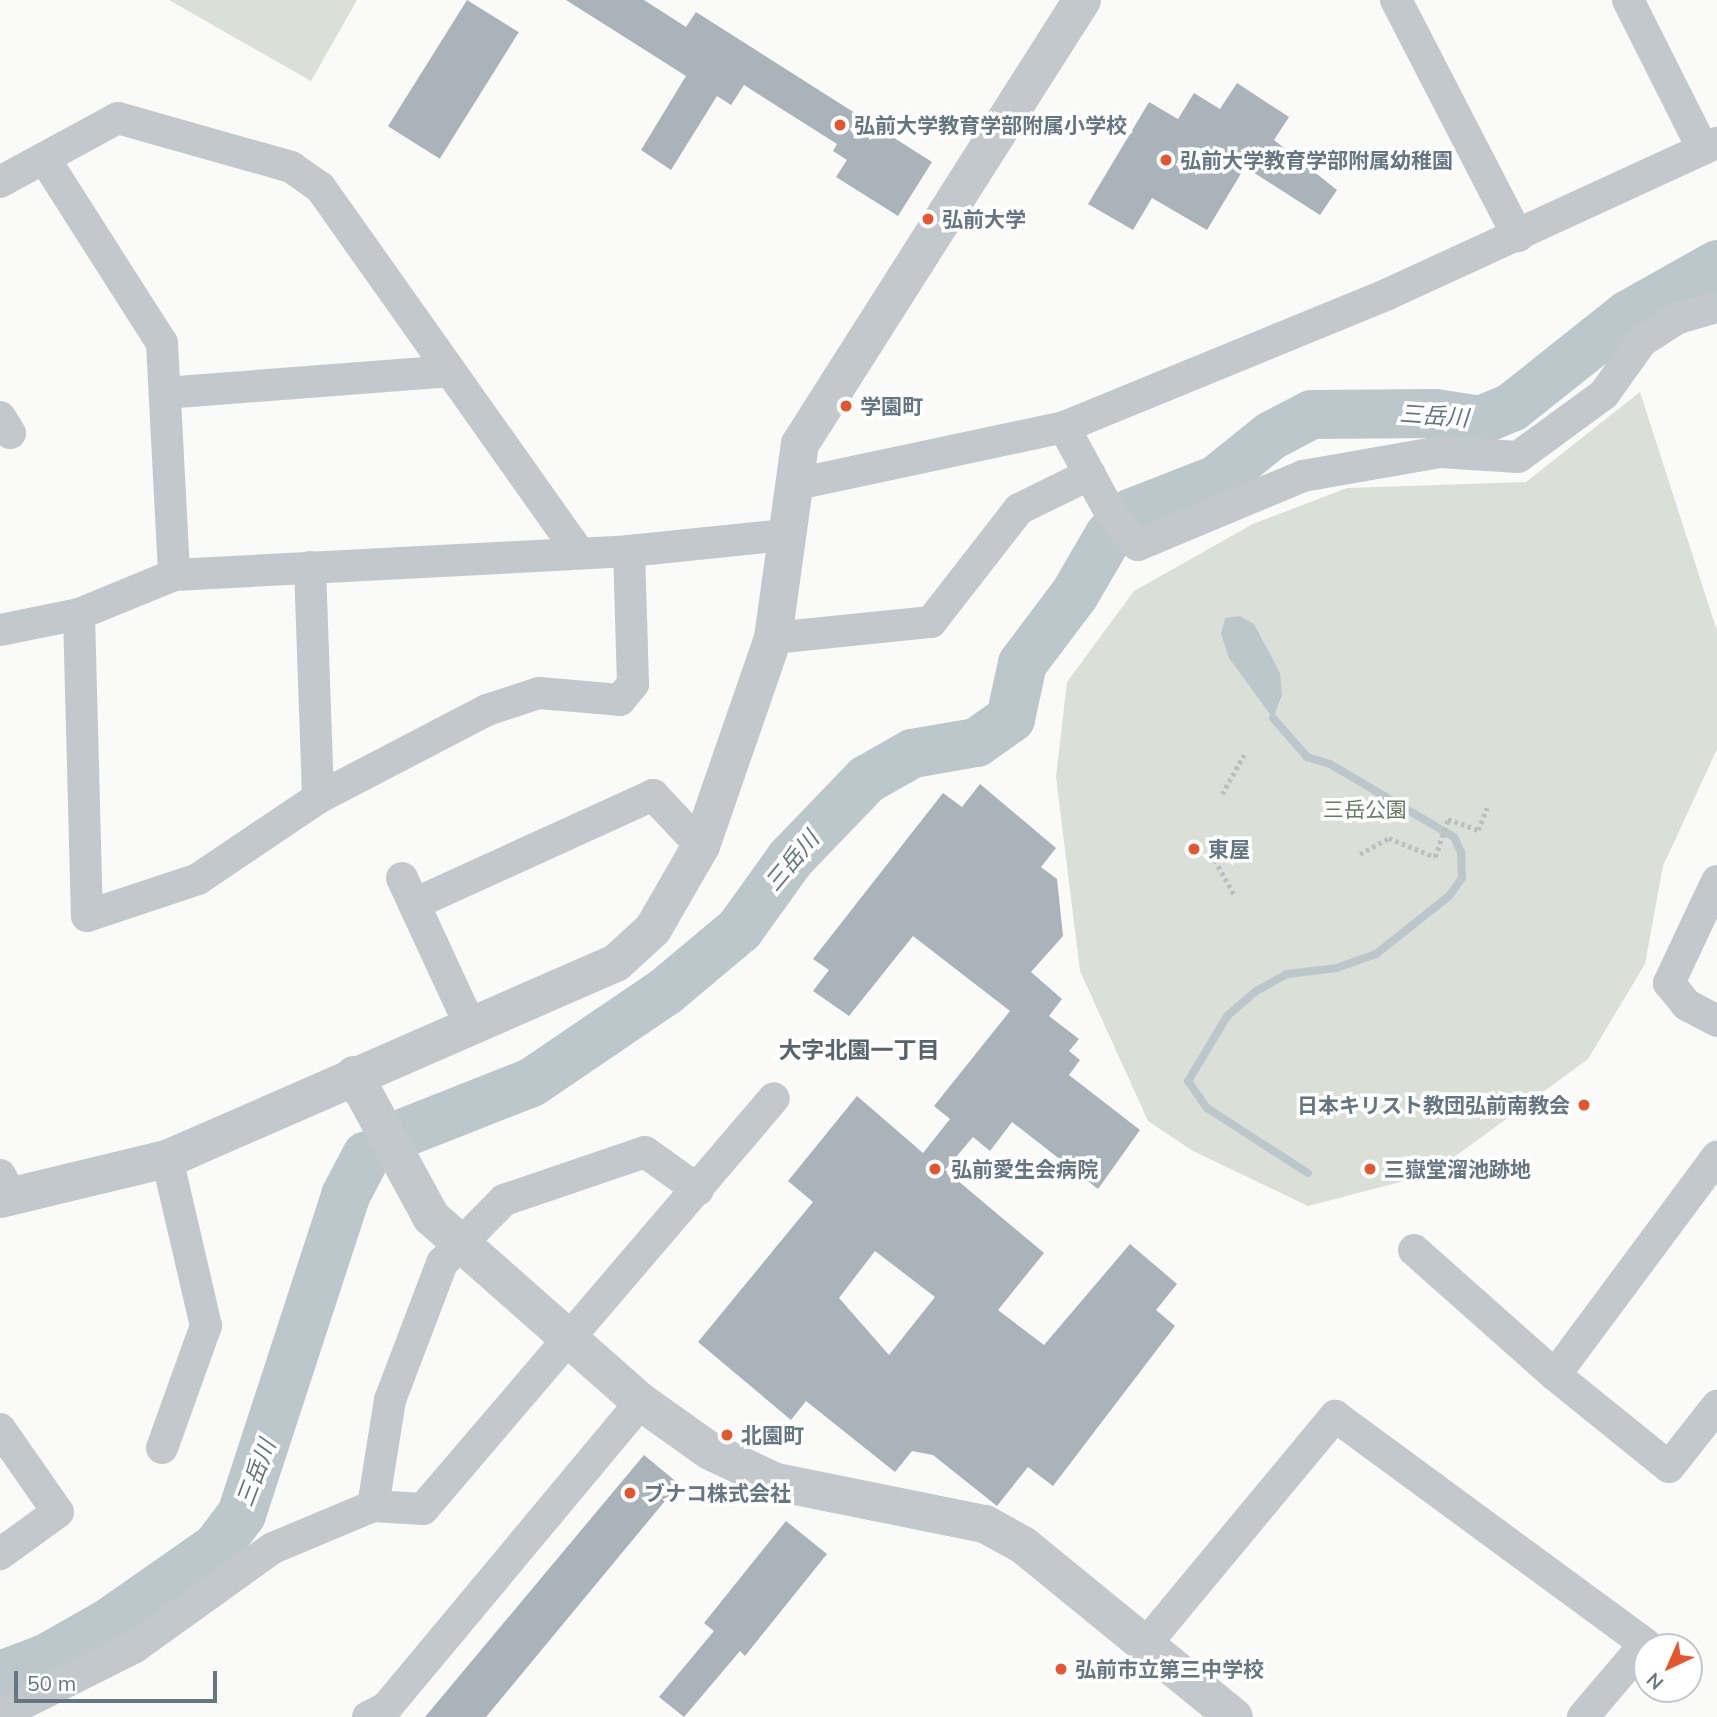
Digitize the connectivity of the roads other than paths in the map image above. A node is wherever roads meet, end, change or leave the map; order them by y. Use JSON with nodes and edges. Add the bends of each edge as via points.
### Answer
{"nodes":[{"id":1,"x":1082,"y":0,"type":"edge"},
{"id":2,"x":1396,"y":0,"type":"edge"},
{"id":3,"x":1628,"y":0,"type":"edge"},
{"id":4,"x":1710,"y":146,"type":"edge"},
{"id":5,"x":44,"y":158,"type":"junction"},
{"id":6,"x":0,"y":182,"type":"edge"},
{"id":7,"x":1518,"y":236,"type":"junction"},
{"id":8,"x":1717,"y":307,"type":"edge"},
{"id":9,"x":448,"y":371,"type":"junction"},
{"id":10,"x":165,"y":393,"type":"junction"},
{"id":11,"x":1064,"y":427,"type":"junction"},
{"id":12,"x":1090,"y":474,"type":"junction"},
{"id":13,"x":792,"y":485,"type":"junction"},
{"id":14,"x":784,"y":535,"type":"junction"},
{"id":15,"x":629,"y":551,"type":"junction"},
{"id":16,"x":578,"y":552,"type":"junction"},
{"id":17,"x":310,"y":567,"type":"junction"},
{"id":18,"x":174,"y":575,"type":"junction"},
{"id":19,"x":79,"y":614,"type":"junction"},
{"id":20,"x":0,"y":630,"type":"edge"},
{"id":21,"x":773,"y":638,"type":"junction"},
{"id":22,"x":318,"y":798,"type":"junction"},
{"id":23,"x":701,"y":846,"type":"junction"},
{"id":24,"x":1717,"y":881,"type":"edge"},
{"id":25,"x":1717,"y":1021,"type":"edge"},
{"id":26,"x":471,"y":1027,"type":"junction"},
{"id":27,"x":354,"y":1075,"type":"junction"},
{"id":28,"x":774,"y":1098,"type":"dead end"},
{"id":29,"x":1717,"y":1157,"type":"edge"},
{"id":30,"x":167,"y":1159,"type":"junction"},
{"id":31,"x":4,"y":1190,"type":"edge"},
{"id":32,"x":698,"y":1190,"type":"junction"},
{"id":33,"x":461,"y":1246,"type":"junction"},
{"id":34,"x":1413,"y":1250,"type":"dead end"},
{"id":35,"x":568,"y":1338,"type":"junction"},
{"id":36,"x":1555,"y":1375,"type":"junction"},
{"id":37,"x":641,"y":1402,"type":"junction"},
{"id":38,"x":1717,"y":1406,"type":"edge"},
{"id":39,"x":0,"y":1429,"type":"edge"},
{"id":40,"x":162,"y":1448,"type":"dead end"},
{"id":41,"x":373,"y":1506,"type":"junction"},
{"id":42,"x":0,"y":1554,"type":"edge"},
{"id":43,"x":1145,"y":1646,"type":"junction"},
{"id":44,"x":0,"y":1715,"type":"edge"},
{"id":45,"x":368,"y":1717,"type":"edge"},
{"id":46,"x":1234,"y":1717,"type":"edge"},
{"id":47,"x":1583,"y":1717,"type":"edge"}],
"edges":[{"from":1,"to":13,"type":"street","via":[[800,444]]},
{"from":2,"to":7,"type":"street"},
{"from":3,"to":4,"type":"street"},
{"from":4,"to":7,"type":"street"},
{"from":5,"to":6,"type":"street"},
{"from":5,"to":9,"type":"street","via":[[118,118],[291,167],[320,187]]},
{"from":5,"to":10,"type":"street","via":[[162,343]]},
{"from":7,"to":11,"type":"street"},
{"from":8,"to":12,"type":"street","via":[[1678,318],[1642,341],[1604,394],[1518,457],[1440,452],[1303,476],[1138,545],[1111,514]]},
{"from":9,"to":10,"type":"street"},
{"from":9,"to":16,"type":"street"},
{"from":10,"to":18,"type":"street"},
{"from":11,"to":12,"type":"street"},
{"from":11,"to":13,"type":"street"},
{"from":12,"to":21,"type":"street","via":[[1018,509],[931,622]]},
{"from":13,"to":14,"type":"street"},
{"from":14,"to":15,"type":"street"},
{"from":14,"to":21,"type":"street"},
{"from":15,"to":16,"type":"street"},
{"from":15,"to":22,"type":"street","via":[[633,684],[620,700],[539,693],[416,744]]},
{"from":16,"to":17,"type":"street"},
{"from":17,"to":18,"type":"street"},
{"from":17,"to":22,"type":"street"},
{"from":18,"to":19,"type":"street"},
{"from":19,"to":20,"type":"street"},
{"from":19,"to":22,"type":"street","via":[[87,916],[198,879]]},
{"from":21,"to":23,"type":"street"},
{"from":23,"to":26,"type":"street","via":[[653,929],[616,963]]},
{"from":23,"to":26,"type":"street","via":[[653,795],[408,891]]},
{"from":24,"to":25,"type":"street","via":[[1669,983],[1686,1005]]},
{"from":26,"to":27,"type":"street"},
{"from":27,"to":30,"type":"street"},
{"from":27,"to":33,"type":"street","via":[[431,1217]]},
{"from":28,"to":32,"type":"street"},
{"from":29,"to":36,"type":"street"},
{"from":30,"to":31,"type":"street"},
{"from":30,"to":40,"type":"street","via":[[206,1326]]},
{"from":32,"to":33,"type":"street","via":[[645,1152],[504,1200]]},
{"from":32,"to":35,"type":"street"},
{"from":33,"to":35,"type":"street"},
{"from":33,"to":41,"type":"street","via":[[442,1263],[390,1400]]},
{"from":34,"to":36,"type":"street"},
{"from":35,"to":37,"type":"street"},
{"from":35,"to":41,"type":"street","via":[[423,1509]]},
{"from":36,"to":38,"type":"street","via":[[1669,1466]]},
{"from":37,"to":43,"type":"street","via":[[710,1451],[776,1482],[985,1524],[1023,1545]]},
{"from":37,"to":45,"type":"street","via":[[386,1708]]},
{"from":39,"to":42,"type":"street","via":[[58,1512]]},
{"from":41,"to":44,"type":"street","via":[[273,1548],[135,1647]]},
{"from":43,"to":46,"type":"street"},
{"from":43,"to":47,"type":"street","via":[[1335,1416],[1645,1644]]}]}
